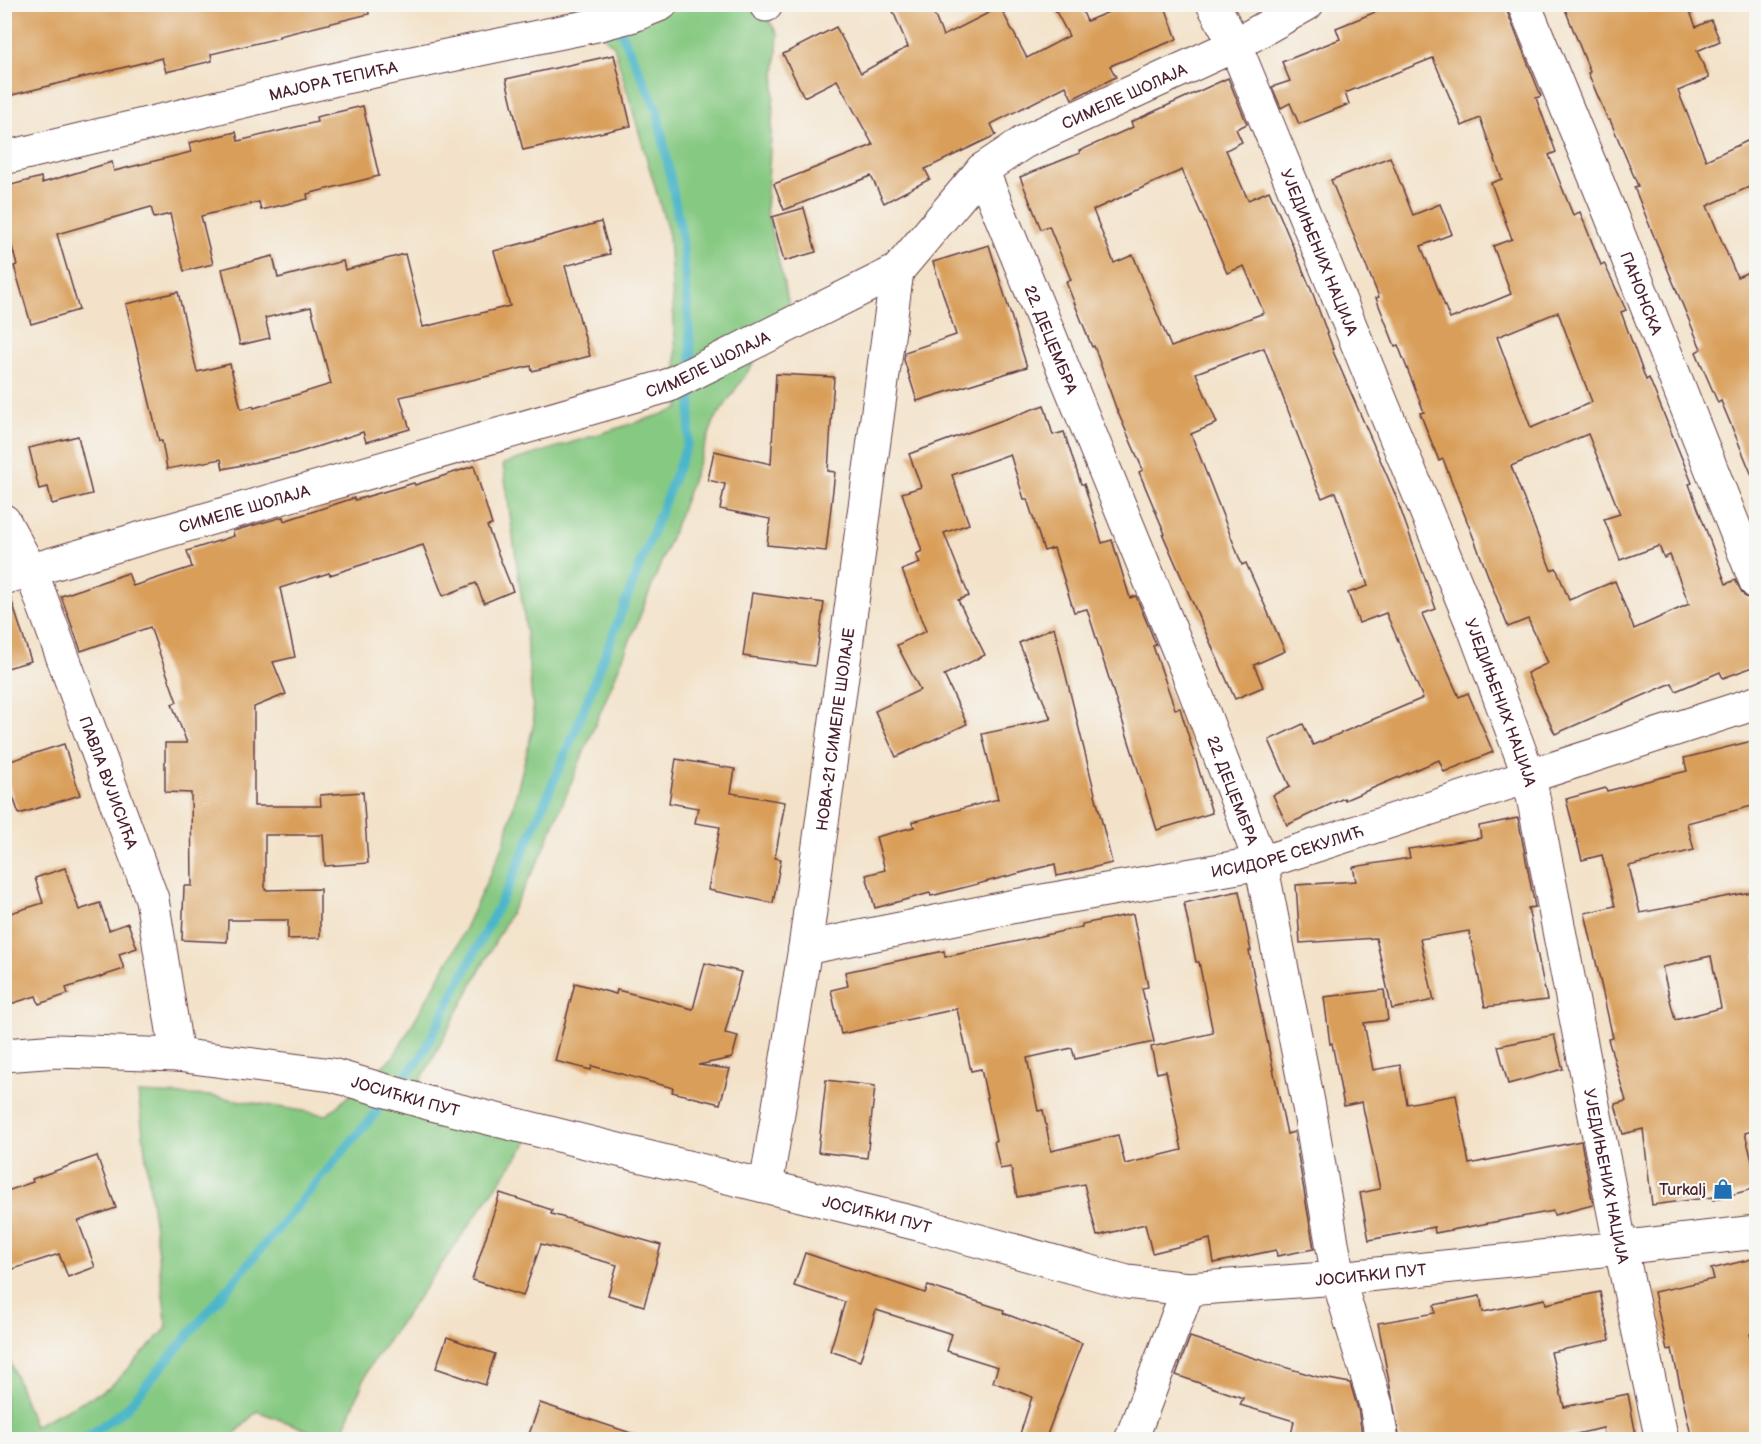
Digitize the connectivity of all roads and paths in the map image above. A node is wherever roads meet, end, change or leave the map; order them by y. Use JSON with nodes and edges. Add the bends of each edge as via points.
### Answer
{"nodes":[{"id":1,"x":1213,"y":4,"type":"edge"},
{"id":2,"x":1307,"y":4,"type":"edge"},
{"id":3,"x":1524,"y":4,"type":"edge"},
{"id":4,"x":648,"y":10,"type":"edge"},
{"id":5,"x":1236,"y":45,"type":"junction"},
{"id":6,"x":4,"y":159,"type":"edge"},
{"id":7,"x":982,"y":170,"type":"junction"},
{"id":8,"x":897,"y":271,"type":"junction"},
{"id":9,"x":4,"y":521,"type":"edge"},
{"id":10,"x":18,"y":575,"type":"edge"},
{"id":11,"x":1756,"y":582,"type":"edge"},
{"id":12,"x":1756,"y":703,"type":"edge"},
{"id":13,"x":1529,"y":776,"type":"junction"},
{"id":14,"x":1261,"y":863,"type":"junction"},
{"id":15,"x":805,"y":948,"type":"junction"},
{"id":16,"x":4,"y":1055,"type":"edge"},
{"id":17,"x":177,"y":1055,"type":"junction"},
{"id":18,"x":766,"y":1186,"type":"junction"},
{"id":19,"x":1756,"y":1232,"type":"edge"},
{"id":20,"x":1621,"y":1249,"type":"junction"},
{"id":21,"x":1338,"y":1278,"type":"junction"},
{"id":22,"x":1188,"y":1289,"type":"junction"},
{"id":23,"x":1131,"y":1440,"type":"edge"},
{"id":24,"x":1382,"y":1440,"type":"edge"},
{"id":25,"x":1662,"y":1440,"type":"edge"}],
"edges":[{"from":1,"to":5,"type":"street","name":"УЈЕДИЊЕНИХ НАЦИЈА"},
{"from":2,"to":5,"type":"street","name":"СИМЕЛЕ ШОЛАЈА"},
{"from":3,"to":11,"type":"street","name":"ПАНОНСКА"},
{"from":4,"to":6,"type":"street","name":"МАЈОРА ТЕПИЋА","via":[[596,25],[345,77]]},
{"from":5,"to":7,"type":"street","name":"СИМЕЛЕ ШОЛАЈА","via":[[1024,142]]},
{"from":5,"to":13,"type":"street","name":"УЈЕДИЊЕНИХ НАЦИЈА","via":[[1474,628]]},
{"from":7,"to":8,"type":"street","name":"СИМЕЛЕ ШОЛАЈА"},
{"from":7,"to":14,"type":"street","name":"22. ДЕЦЕМБРА","via":[[1190,678]]},
{"from":8,"to":10,"type":"street","name":"СИМЕЛЕ ШОЛАЈА","via":[[667,386]]},
{"from":8,"to":15,"type":"street","name":"НОВА-21 СИМЕЛЕ ШОЛАЈЕ"},
{"from":9,"to":10,"type":"street","name":"ПАВЛА ВУЈИСИЋА"},
{"from":10,"to":17,"type":"street","name":"ПАВЛА ВУЈИСИЋА","via":[[152,899]]},
{"from":12,"to":13,"type":"street","name":"ИСИДОРЕ СЕКУЛИЋ"},
{"from":13,"to":14,"type":"street","name":"ИСИДОРЕ СЕКУЛИЋ"},
{"from":13,"to":20,"type":"street","name":"УЈЕДИЊЕНИХ НАЦИЈА"},
{"from":14,"to":15,"type":"street","name":"ИСИДОРЕ СЕКУЛИЋ"},
{"from":14,"to":21,"type":"street","name":"22. ДЕЦЕМБРА"},
{"from":15,"to":18,"type":"street","name":"НОВА-21 СИМЕЛЕ ШОЛАЈЕ"},
{"from":16,"to":17,"type":"street","name":"ЈОСИЋКИ ПУТ","via":[[57,1051]]},
{"from":17,"to":18,"type":"street","name":"ЈОСИЋКИ ПУТ","via":[[332,1075]]},
{"from":18,"to":22,"type":"street","name":"ЈОСИЋКИ ПУТ","via":[[1127,1282]]},
{"from":19,"to":20,"type":"street","name":"ЈОСИЋКИ ПУТ"},
{"from":20,"to":21,"type":"street","name":"ЈОСИЋКИ ПУТ"},
{"from":20,"to":25,"type":"street","name":"УЈЕДИЊЕНИХ НАЦИЈА"},
{"from":21,"to":22,"type":"street","name":"ЈОСИЋКИ ПУТ"},
{"from":21,"to":24,"type":"street","name":"22. ДЕЦЕМБРА","via":[[1376,1405]]},
{"from":22,"to":23,"type":"street"}]}
